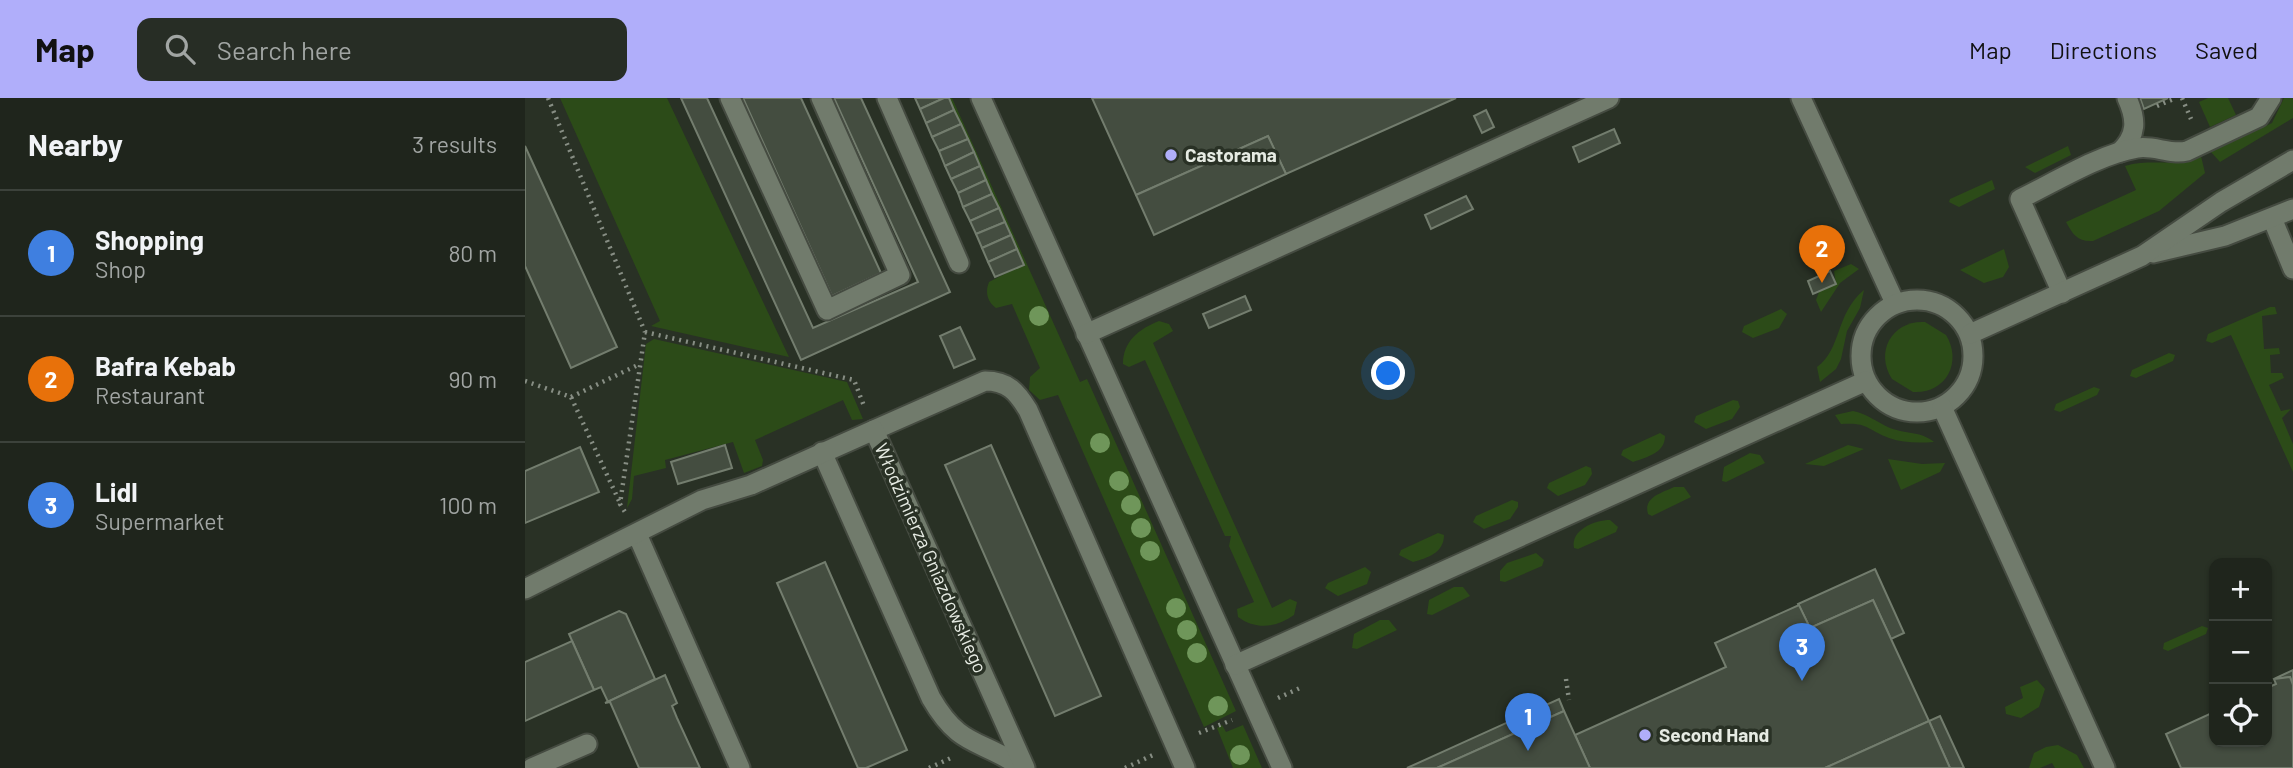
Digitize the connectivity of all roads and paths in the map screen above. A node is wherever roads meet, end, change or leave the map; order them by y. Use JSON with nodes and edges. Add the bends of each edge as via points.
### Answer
{"nodes":[{"id":1,"x":548,"y":98,"type":"edge"},
{"id":2,"x":730,"y":98,"type":"edge"},
{"id":3,"x":821,"y":98,"type":"edge"},
{"id":4,"x":887,"y":98,"type":"edge"},
{"id":5,"x":981,"y":98,"type":"edge"},
{"id":6,"x":1609,"y":98,"type":"edge"},
{"id":7,"x":1801,"y":98,"type":"edge"},
{"id":8,"x":2127,"y":98,"type":"edge"},
{"id":9,"x":2271,"y":98,"type":"edge"},
{"id":10,"x":2120,"y":152,"type":"junction"},
{"id":11,"x":2293,"y":160,"type":"edge"},
{"id":12,"x":2293,"y":209,"type":"edge"},
{"id":13,"x":2272,"y":218,"type":"junction"},
{"id":14,"x":2142,"y":256,"type":"junction"},
{"id":15,"x":959,"y":263,"type":"dead end"},
{"id":16,"x":2293,"y":269,"type":"edge"},
{"id":17,"x":2063,"y":293,"type":"junction"},
{"id":18,"x":1895,"y":303,"type":"junction"},
{"id":19,"x":645,"y":332,"type":"junction"},
{"id":20,"x":1086,"y":334,"type":"junction"},
{"id":21,"x":1970,"y":334,"type":"junction"},
{"id":22,"x":640,"y":363,"type":"junction"},
{"id":23,"x":525,"y":381,"type":"edge"},
{"id":24,"x":1866,"y":381,"type":"junction"},
{"id":25,"x":571,"y":397,"type":"junction"},
{"id":26,"x":1942,"y":407,"type":"junction"},
{"id":27,"x":874,"y":430,"type":"junction"},
{"id":28,"x":822,"y":452,"type":"junction"},
{"id":29,"x":620,"y":503,"type":"junction"},
{"id":30,"x":637,"y":534,"type":"junction"},
{"id":31,"x":525,"y":589,"type":"edge"},
{"id":32,"x":1235,"y":665,"type":"junction"},
{"id":33,"x":1566,"y":679,"type":"dead end"},
{"id":34,"x":1300,"y":688,"type":"dead end"},
{"id":35,"x":1277,"y":699,"type":"dead end"},
{"id":36,"x":1569,"y":700,"type":"dead end"},
{"id":37,"x":1239,"y":718,"type":"dead end"},
{"id":38,"x":587,"y":744,"type":"dead end"},
{"id":39,"x":1175,"y":745,"type":"junction"},
{"id":40,"x":958,"y":755,"type":"dead end"},
{"id":41,"x":532,"y":768,"type":"edge"},
{"id":42,"x":740,"y":768,"type":"edge"},
{"id":43,"x":929,"y":768,"type":"edge"},
{"id":44,"x":1024,"y":768,"type":"edge"},
{"id":45,"x":1185,"y":768,"type":"edge"},
{"id":46,"x":1282,"y":768,"type":"edge"},
{"id":47,"x":2105,"y":768,"type":"edge"}],
"edges":[{"from":1,"to":19,"type":"path"},
{"from":2,"to":3,"type":"street","via":[[827,310],[900,275]]},
{"from":4,"to":15,"type":"street"},
{"from":5,"to":20,"type":"street"},
{"from":6,"to":20,"type":"street"},
{"from":7,"to":18,"type":"street"},
{"from":8,"to":10,"type":"street","via":[[2135,116],[2134,129]]},
{"from":9,"to":10,"type":"street","via":[[2259,117],[2187,151],[2144,147]]},
{"from":10,"to":17,"type":"street","via":[[2020,199]]},
{"from":11,"to":14,"type":"street"},
{"from":12,"to":13,"type":"street"},
{"from":13,"to":14,"type":"street","via":[[2225,236]]},
{"from":13,"to":16,"type":"street"},
{"from":14,"to":17,"type":"street"},
{"from":17,"to":21,"type":"street"},
{"from":18,"to":21,"type":"street","via":[[1930,300],[1947,307],[1961,318]]},
{"from":18,"to":24,"type":"street","via":[[1867,327],[1861,345]]},
{"from":19,"to":22,"type":"path"},
{"from":19,"to":27,"type":"path","via":[[854,380]]},
{"from":20,"to":32,"type":"street"},
{"from":21,"to":26,"type":"street","via":[[1974,358],[1968,382]]},
{"from":22,"to":25,"type":"path"},
{"from":22,"to":29,"type":"path"},
{"from":23,"to":25,"type":"path"},
{"from":24,"to":26,"type":"street","via":[[1899,410]]},
{"from":24,"to":32,"type":"street"},
{"from":25,"to":29,"type":"path"},
{"from":26,"to":47,"type":"street"},
{"from":27,"to":28,"type":"street","name":"Włodzimierza Gniazdowskiego"},
{"from":27,"to":39,"type":"street","via":[[985,381],[1009,385],[1028,410]]},
{"from":27,"to":44,"type":"street","name":"Włodzimierza Gniazdowskiego"},
{"from":28,"to":30,"type":"street","name":"Włodzimierza Gniazdowskiego","via":[[751,485],[702,500]]},
{"from":28,"to":44,"type":"street","via":[[943,720],[961,736]]},
{"from":29,"to":30,"type":"path"},
{"from":30,"to":31,"type":"street","name":"Włodzimierza Gniazdowskiego"},
{"from":30,"to":42,"type":"street"},
{"from":32,"to":46,"type":"street"},
{"from":33,"to":36,"type":"path"},
{"from":34,"to":35,"type":"path"},
{"from":37,"to":39,"type":"path"},
{"from":38,"to":41,"type":"street"},
{"from":39,"to":45,"type":"street"},
{"from":40,"to":43,"type":"path"}]}
